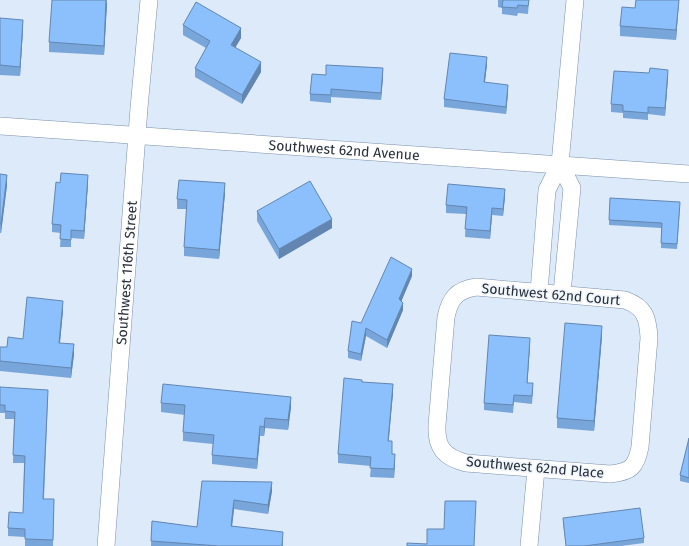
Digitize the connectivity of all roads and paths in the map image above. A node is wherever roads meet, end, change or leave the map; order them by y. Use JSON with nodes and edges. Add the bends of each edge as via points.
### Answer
{"nodes":[{"id":1,"x":149,"y":0,"type":"edge"},
{"id":2,"x":575,"y":0,"type":"edge"},
{"id":3,"x":0,"y":126,"type":"edge"},
{"id":4,"x":138,"y":134,"type":"junction"},
{"id":5,"x":560,"y":164,"type":"junction"},
{"id":6,"x":689,"y":174,"type":"edge"},
{"id":7,"x":539,"y":292,"type":"junction"},
{"id":8,"x":562,"y":294,"type":"junction"},
{"id":9,"x":441,"y":449,"type":"joint"},
{"id":10,"x":632,"y":468,"type":"joint"},
{"id":11,"x":536,"y":469,"type":"junction"},
{"id":12,"x":106,"y":546,"type":"edge"},
{"id":13,"x":529,"y":546,"type":"edge"}],
"edges":[{"from":1,"to":4,"type":"street","name":"Southwest 116th Street"},
{"from":2,"to":5,"type":"street"},
{"from":3,"to":4,"type":"street","name":"Southwest 62nd Avenue"},
{"from":4,"to":5,"type":"street","name":"Southwest 62nd Avenue"},
{"from":4,"to":12,"type":"street","name":"Southwest 116th Street"},
{"from":5,"to":6,"type":"street","name":"Southwest 62nd Avenue"},
{"from":5,"to":7,"type":"street","via":[[547,190]]},
{"from":5,"to":8,"type":"street","via":[[572,188]]},
{"from":7,"to":8,"type":"street","name":"Southwest 62nd Court"},
{"from":7,"to":9,"type":"street","name":"Southwest 62nd Court","via":[[467,288],[451,302],[446,317],[437,425]]},
{"from":8,"to":10,"type":"street","name":"Southwest 62nd Court","via":[[624,300],[640,308],[648,322],[649,338],[640,447]]},
{"from":9,"to":11,"type":"street","name":"Southwest 62nd Place","via":[[448,456],[466,463]]},
{"from":10,"to":11,"type":"street","name":"Southwest 62nd Place","via":[[610,474]]},
{"from":11,"to":13,"type":"street"}]}
